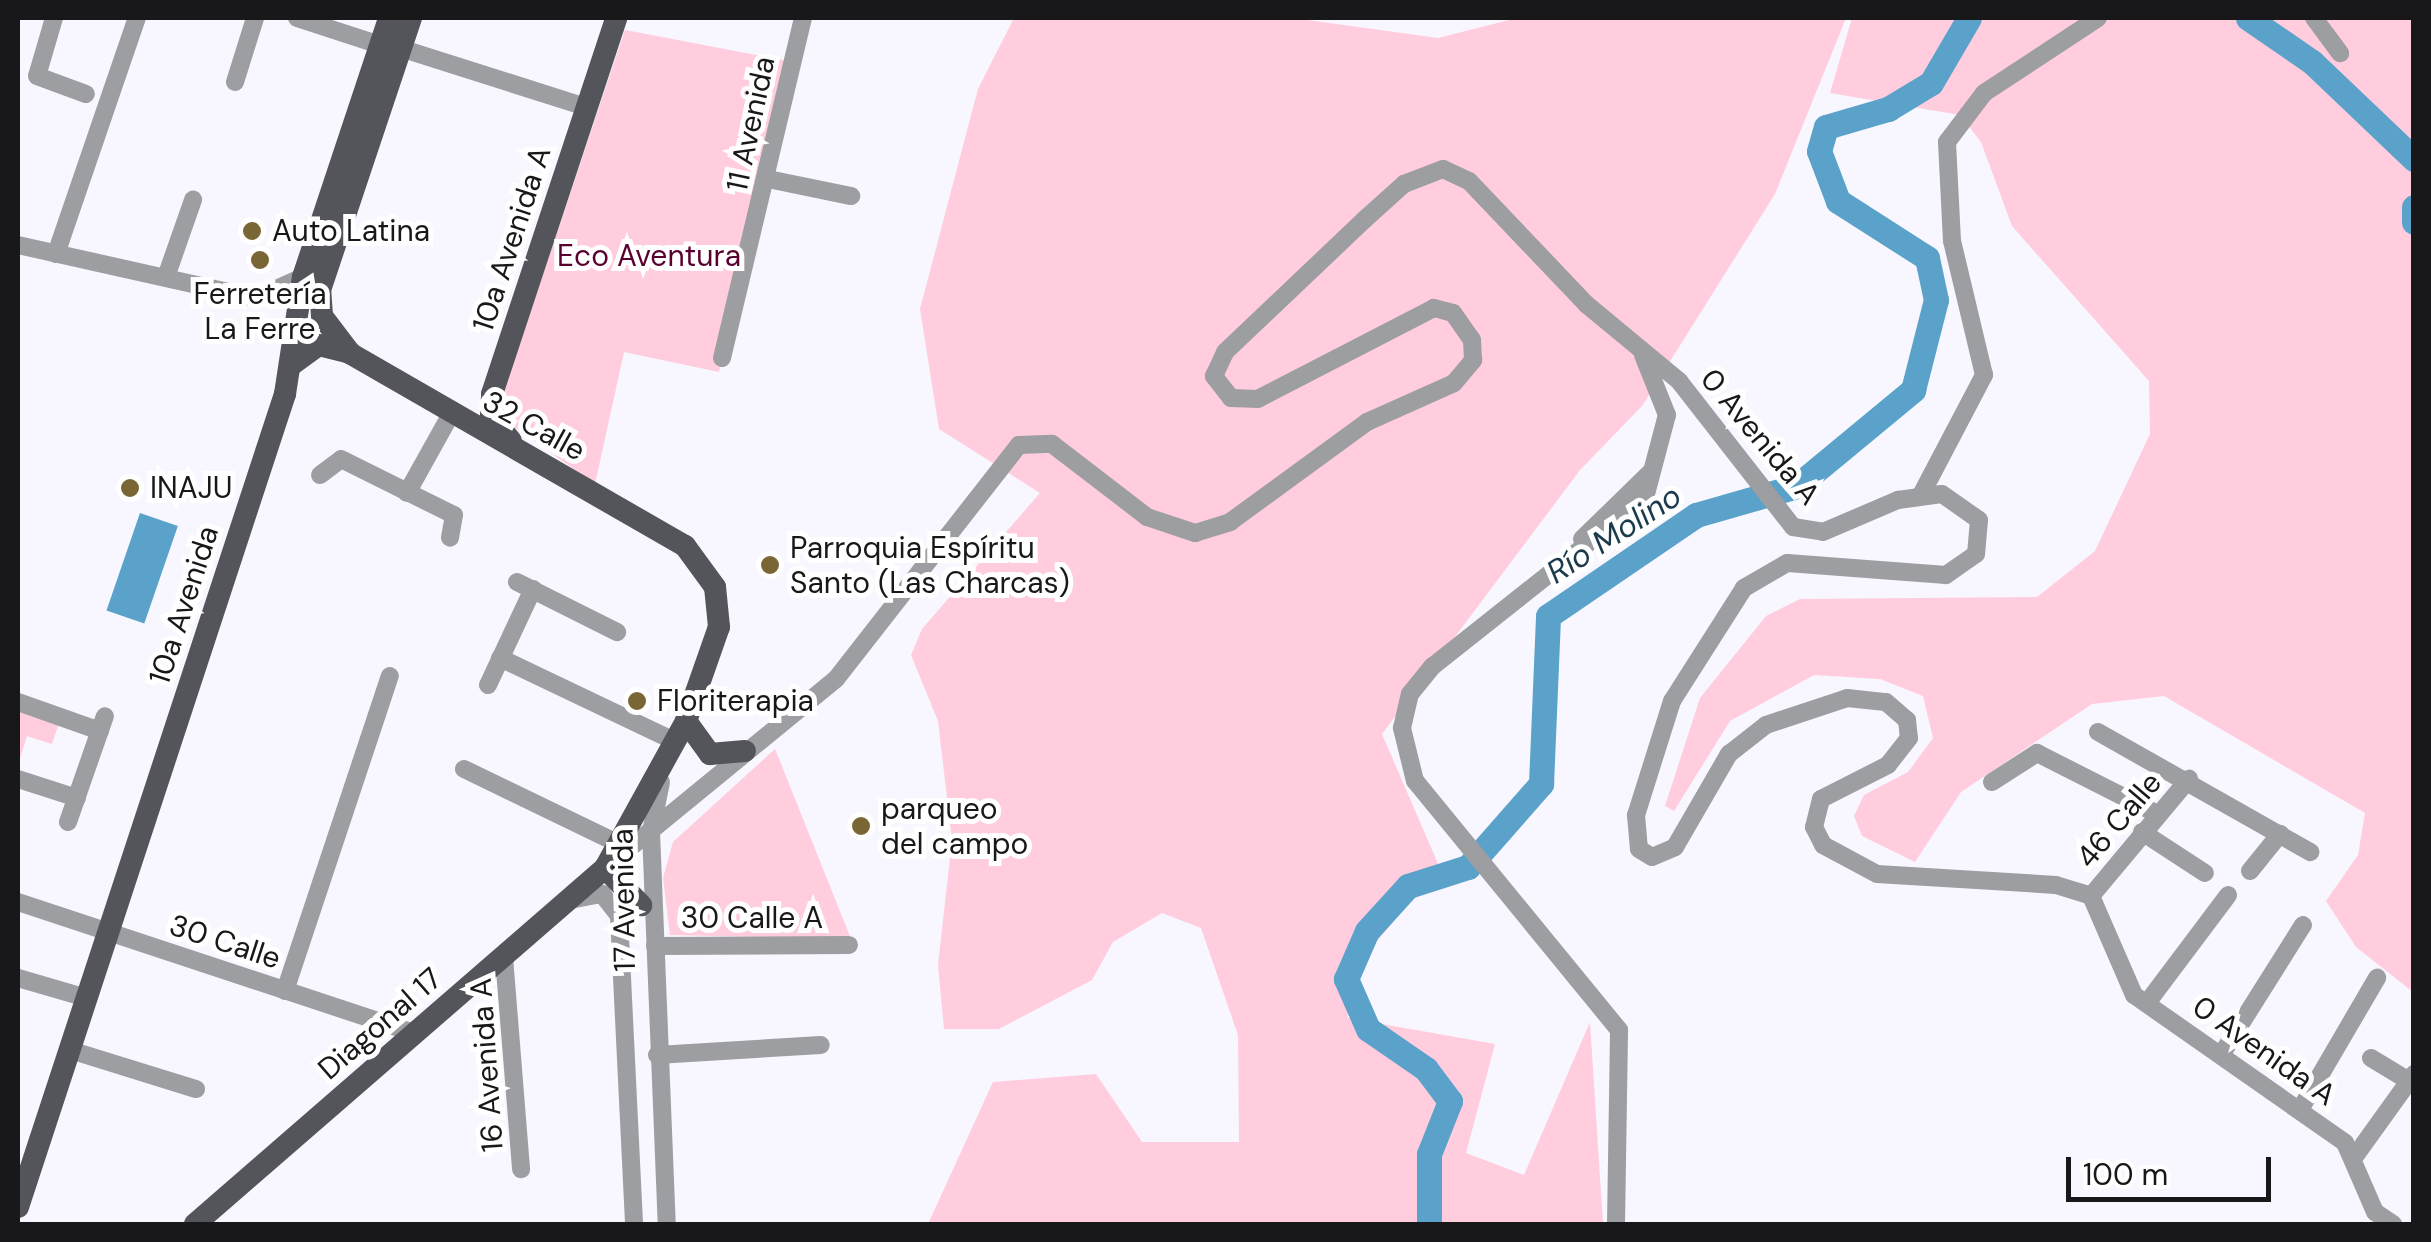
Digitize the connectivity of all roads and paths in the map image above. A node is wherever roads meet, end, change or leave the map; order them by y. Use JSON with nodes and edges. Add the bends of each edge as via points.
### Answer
{"nodes":[{"id":1,"x":54,"y":18,"type":"edge"},
{"id":2,"x":137,"y":18,"type":"edge"},
{"id":3,"x":255,"y":18,"type":"edge"},
{"id":4,"x":298,"y":18,"type":"edge"},
{"id":5,"x":389,"y":18,"type":"edge"},
{"id":6,"x":411,"y":18,"type":"edge"},
{"id":7,"x":616,"y":18,"type":"edge"},
{"id":8,"x":802,"y":18,"type":"edge"},
{"id":9,"x":2098,"y":18,"type":"edge"},
{"id":10,"x":2314,"y":18,"type":"edge"},
{"id":11,"x":390,"y":47,"type":"junction"},
{"id":12,"x":2340,"y":52,"type":"dead end"},
{"id":13,"x":235,"y":82,"type":"dead end"},
{"id":14,"x":86,"y":94,"type":"dead end"},
{"id":15,"x":586,"y":108,"type":"junction"},
{"id":16,"x":768,"y":179,"type":"junction"},
{"id":17,"x":851,"y":196,"type":"dead end"},
{"id":18,"x":193,"y":200,"type":"dead end"},
{"id":19,"x":18,"y":245,"type":"edge"},
{"id":20,"x":56,"y":254,"type":"junction"},
{"id":21,"x":304,"y":277,"type":"junction"},
{"id":22,"x":166,"y":278,"type":"junction"},
{"id":23,"x":350,"y":353,"type":"junction"},
{"id":24,"x":1642,"y":355,"type":"junction"},
{"id":25,"x":722,"y":358,"type":"dead end"},
{"id":26,"x":292,"y":366,"type":"junction"},
{"id":27,"x":451,"y":414,"type":"junction"},
{"id":28,"x":537,"y":463,"type":"junction"},
{"id":29,"x":320,"y":475,"type":"dead end"},
{"id":30,"x":407,"y":493,"type":"junction"},
{"id":31,"x":1921,"y":495,"type":"junction"},
{"id":32,"x":450,"y":538,"type":"dead end"},
{"id":33,"x":716,"y":587,"type":"joint"},
{"id":34,"x":617,"y":632,"type":"dead end"},
{"id":35,"x":500,"y":658,"type":"junction"},
{"id":36,"x":390,"y":676,"type":"dead end"},
{"id":37,"x":488,"y":685,"type":"dead end"},
{"id":38,"x":18,"y":702,"type":"edge"},
{"id":39,"x":2098,"y":732,"type":"dead end"},
{"id":40,"x":677,"y":739,"type":"junction"},
{"id":41,"x":745,"y":751,"type":"junction"},
{"id":42,"x":464,"y":769,"type":"dead end"},
{"id":43,"x":18,"y":779,"type":"edge"},
{"id":44,"x":2189,"y":780,"type":"junction"},
{"id":45,"x":1992,"y":782,"type":"dead end"},
{"id":46,"x":77,"y":798,"type":"junction"},
{"id":47,"x":2158,"y":814,"type":"junction"},
{"id":48,"x":68,"y":822,"type":"dead end"},
{"id":49,"x":650,"y":832,"type":"junction"},
{"id":50,"x":2142,"y":832,"type":"junction"},
{"id":51,"x":2280,"y":834,"type":"junction"},
{"id":52,"x":619,"y":844,"type":"junction"},
{"id":53,"x":2310,"y":852,"type":"dead end"},
{"id":54,"x":605,"y":868,"type":"junction"},
{"id":55,"x":2250,"y":870,"type":"dead end"},
{"id":56,"x":2205,"y":873,"type":"dead end"},
{"id":57,"x":2228,"y":894,"type":"dead end"},
{"id":58,"x":2090,"y":896,"type":"junction"},
{"id":59,"x":570,"y":900,"type":"junction"},
{"id":60,"x":18,"y":902,"type":"edge"},
{"id":61,"x":647,"y":914,"type":"junction"},
{"id":62,"x":620,"y":922,"type":"junction"},
{"id":63,"x":2303,"y":925,"type":"dead end"},
{"id":64,"x":109,"y":932,"type":"junction"},
{"id":65,"x":849,"y":945,"type":"dead end"},
{"id":66,"x":655,"y":946,"type":"junction"},
{"id":67,"x":504,"y":957,"type":"junction"},
{"id":68,"x":18,"y":978,"type":"edge"},
{"id":69,"x":2377,"y":978,"type":"dead end"},
{"id":70,"x":290,"y":992,"type":"junction"},
{"id":71,"x":87,"y":998,"type":"junction"},
{"id":72,"x":2147,"y":1003,"type":"junction"},
{"id":73,"x":416,"y":1032,"type":"junction"},
{"id":74,"x":821,"y":1045,"type":"dead end"},
{"id":75,"x":70,"y":1050,"type":"junction"},
{"id":76,"x":2223,"y":1052,"type":"junction"},
{"id":77,"x":658,"y":1055,"type":"junction"},
{"id":78,"x":2371,"y":1058,"type":"dead end"},
{"id":79,"x":2411,"y":1077,"type":"edge"},
{"id":80,"x":196,"y":1089,"type":"dead end"},
{"id":81,"x":2300,"y":1108,"type":"junction"},
{"id":82,"x":2354,"y":1160,"type":"junction"},
{"id":83,"x":522,"y":1169,"type":"dead end"},
{"id":84,"x":18,"y":1207,"type":"edge"},
{"id":85,"x":195,"y":1224,"type":"edge"},
{"id":86,"x":634,"y":1224,"type":"edge"},
{"id":87,"x":667,"y":1224,"type":"edge"},
{"id":88,"x":1616,"y":1224,"type":"edge"},
{"id":89,"x":2393,"y":1224,"type":"edge"}],
"edges":[{"from":1,"to":14,"type":"street","via":[[37,76]]},
{"from":2,"to":20,"type":"street"},
{"from":3,"to":13,"type":"street"},
{"from":4,"to":11,"type":"street"},
{"from":5,"to":11,"type":"main road","name":"10a Avenida"},
{"from":6,"to":11,"type":"main road","name":"10a Avenida"},
{"from":7,"to":15,"type":"main road","name":"10a Avenida A"},
{"from":8,"to":16,"type":"street","name":"11 Avenida"},
{"from":9,"to":31,"type":"street","via":[[1984,94],[1947,142],[1952,241],[1984,376]]},
{"from":10,"to":12,"type":"street"},
{"from":11,"to":15,"type":"street"},
{"from":11,"to":21,"type":"main road","name":"10a Avenida"},
{"from":11,"to":23,"type":"main road","name":"32 Calle","via":[[380,108],[320,290],[322,316]]},
{"from":15,"to":28,"type":"main road","name":"10a Avenida A","via":[[490,406],[494,425]]},
{"from":16,"to":17,"type":"street"},
{"from":16,"to":25,"type":"street","name":"11 Avenida"},
{"from":18,"to":22,"type":"street"},
{"from":19,"to":20,"type":"street"},
{"from":20,"to":22,"type":"street"},
{"from":21,"to":22,"type":"street","via":[[266,298]]},
{"from":21,"to":26,"type":"main road","name":"10a Avenida"},
{"from":23,"to":26,"type":"main road","via":[[319,345]]},
{"from":23,"to":27,"type":"main road","name":"32 Calle"},
{"from":24,"to":31,"type":"street","name":"0 Avenida A","via":[[1679,381],[1792,527],[1824,532]]},
{"from":24,"to":41,"type":"street","name":"0 Avenida A","via":[[1469,181],[1429,172],[1321,259],[1224,352],[1214,376],[1230,398],[1258,399],[1434,308],[1453,313],[1472,340],[1472,360],[1454,383],[1367,422],[1242,515],[1196,534],[1147,517],[1063,450],[1026,442],[852,662]]},
{"from":24,"to":88,"type":"street","via":[[1666,414],[1646,498],[1618,524],[1582,538],[1410,694],[1405,759],[1619,1030]]},
{"from":26,"to":64,"type":"main road","name":"10a Avenida"},
{"from":27,"to":28,"type":"main road","name":"32 Calle"},
{"from":27,"to":30,"type":"street"},
{"from":28,"to":33,"type":"main road","name":"32 Calle","via":[[685,546]]},
{"from":29,"to":30,"type":"street","via":[[336,458]]},
{"from":30,"to":32,"type":"street","via":[[454,515]]},
{"from":31,"to":58,"type":"street","via":[[1953,496],[1979,520],[1965,566],[1916,578],[1776,565],[1736,597],[1672,702],[1636,815],[1639,849],[1652,857],[1674,847],[1720,766],[1752,734],[1861,697],[1902,712],[1908,738],[1888,766],[1821,799],[1814,827],[1833,854],[1878,874],[2056,884]]},
{"from":33,"to":40,"type":"main road","name":"17 Avenida","via":[[716,641]]},
{"from":34,"to":35,"type":"street","via":[[525,586]]},
{"from":35,"to":37,"type":"street"},
{"from":35,"to":40,"type":"street"},
{"from":36,"to":70,"type":"street"},
{"from":38,"to":46,"type":"street","via":[[103,724]]},
{"from":39,"to":44,"type":"street"},
{"from":40,"to":41,"type":"main road","via":[[710,754]]},
{"from":40,"to":49,"type":"street","name":"17 Avenida"},
{"from":40,"to":52,"type":"main road","name":"Diagonal 17"},
{"from":41,"to":49,"type":"street","name":"0 Avenida A"},
{"from":42,"to":52,"type":"street"},
{"from":43,"to":46,"type":"street"},
{"from":44,"to":47,"type":"street","name":"46 Calle"},
{"from":44,"to":51,"type":"street"},
{"from":45,"to":47,"type":"street","via":[[2037,753]]},
{"from":46,"to":48,"type":"street"},
{"from":47,"to":50,"type":"street","name":"46 Calle"},
{"from":49,"to":54,"type":"street","name":"Diagonal 17"},
{"from":49,"to":61,"type":"street","name":"17 Avenida"},
{"from":50,"to":56,"type":"street"},
{"from":50,"to":58,"type":"street","name":"46 Calle"},
{"from":51,"to":53,"type":"street"},
{"from":51,"to":55,"type":"street"},
{"from":52,"to":54,"type":"main road","name":"Diagonal 17"},
{"from":54,"to":59,"type":"main road","name":"Diagonal 17"},
{"from":54,"to":61,"type":"main road"},
{"from":57,"to":72,"type":"street"},
{"from":58,"to":72,"type":"street","name":"0 Avenida A","via":[[2124,983]]},
{"from":59,"to":62,"type":"street","name":"17 Avenida","via":[[602,894]]},
{"from":59,"to":67,"type":"main road","name":"Diagonal 17"},
{"from":60,"to":64,"type":"street","name":"30 Calle"},
{"from":61,"to":62,"type":"street","via":[[626,908]]},
{"from":61,"to":66,"type":"street","name":"17 Avenida"},
{"from":62,"to":86,"type":"street","name":"17 Avenida"},
{"from":63,"to":76,"type":"street"},
{"from":64,"to":70,"type":"street","name":"30 Calle"},
{"from":64,"to":71,"type":"main road","name":"10a Avenida"},
{"from":65,"to":66,"type":"street","name":"30 Calle A"},
{"from":66,"to":77,"type":"street","name":"17 Avenida"},
{"from":67,"to":73,"type":"main road","name":"Diagonal 17"},
{"from":67,"to":83,"type":"street","name":"16 Avenida A"},
{"from":68,"to":71,"type":"street"},
{"from":69,"to":81,"type":"street"},
{"from":70,"to":73,"type":"street","name":"30 Calle"},
{"from":71,"to":75,"type":"main road","name":"10a Avenida"},
{"from":72,"to":76,"type":"street","name":"0 Avenida A"},
{"from":73,"to":85,"type":"main road","name":"Diagonal 17"},
{"from":74,"to":77,"type":"street"},
{"from":75,"to":80,"type":"street"},
{"from":75,"to":84,"type":"main road","name":"10a Avenida"},
{"from":76,"to":81,"type":"street","name":"0 Avenida A"},
{"from":77,"to":87,"type":"street","name":"17 Avenida"},
{"from":78,"to":79,"type":"street"},
{"from":79,"to":82,"type":"street"},
{"from":81,"to":82,"type":"street","name":"0 Avenida A"},
{"from":82,"to":89,"type":"street","name":"0 Avenida A","via":[[2375,1212]]}]}
